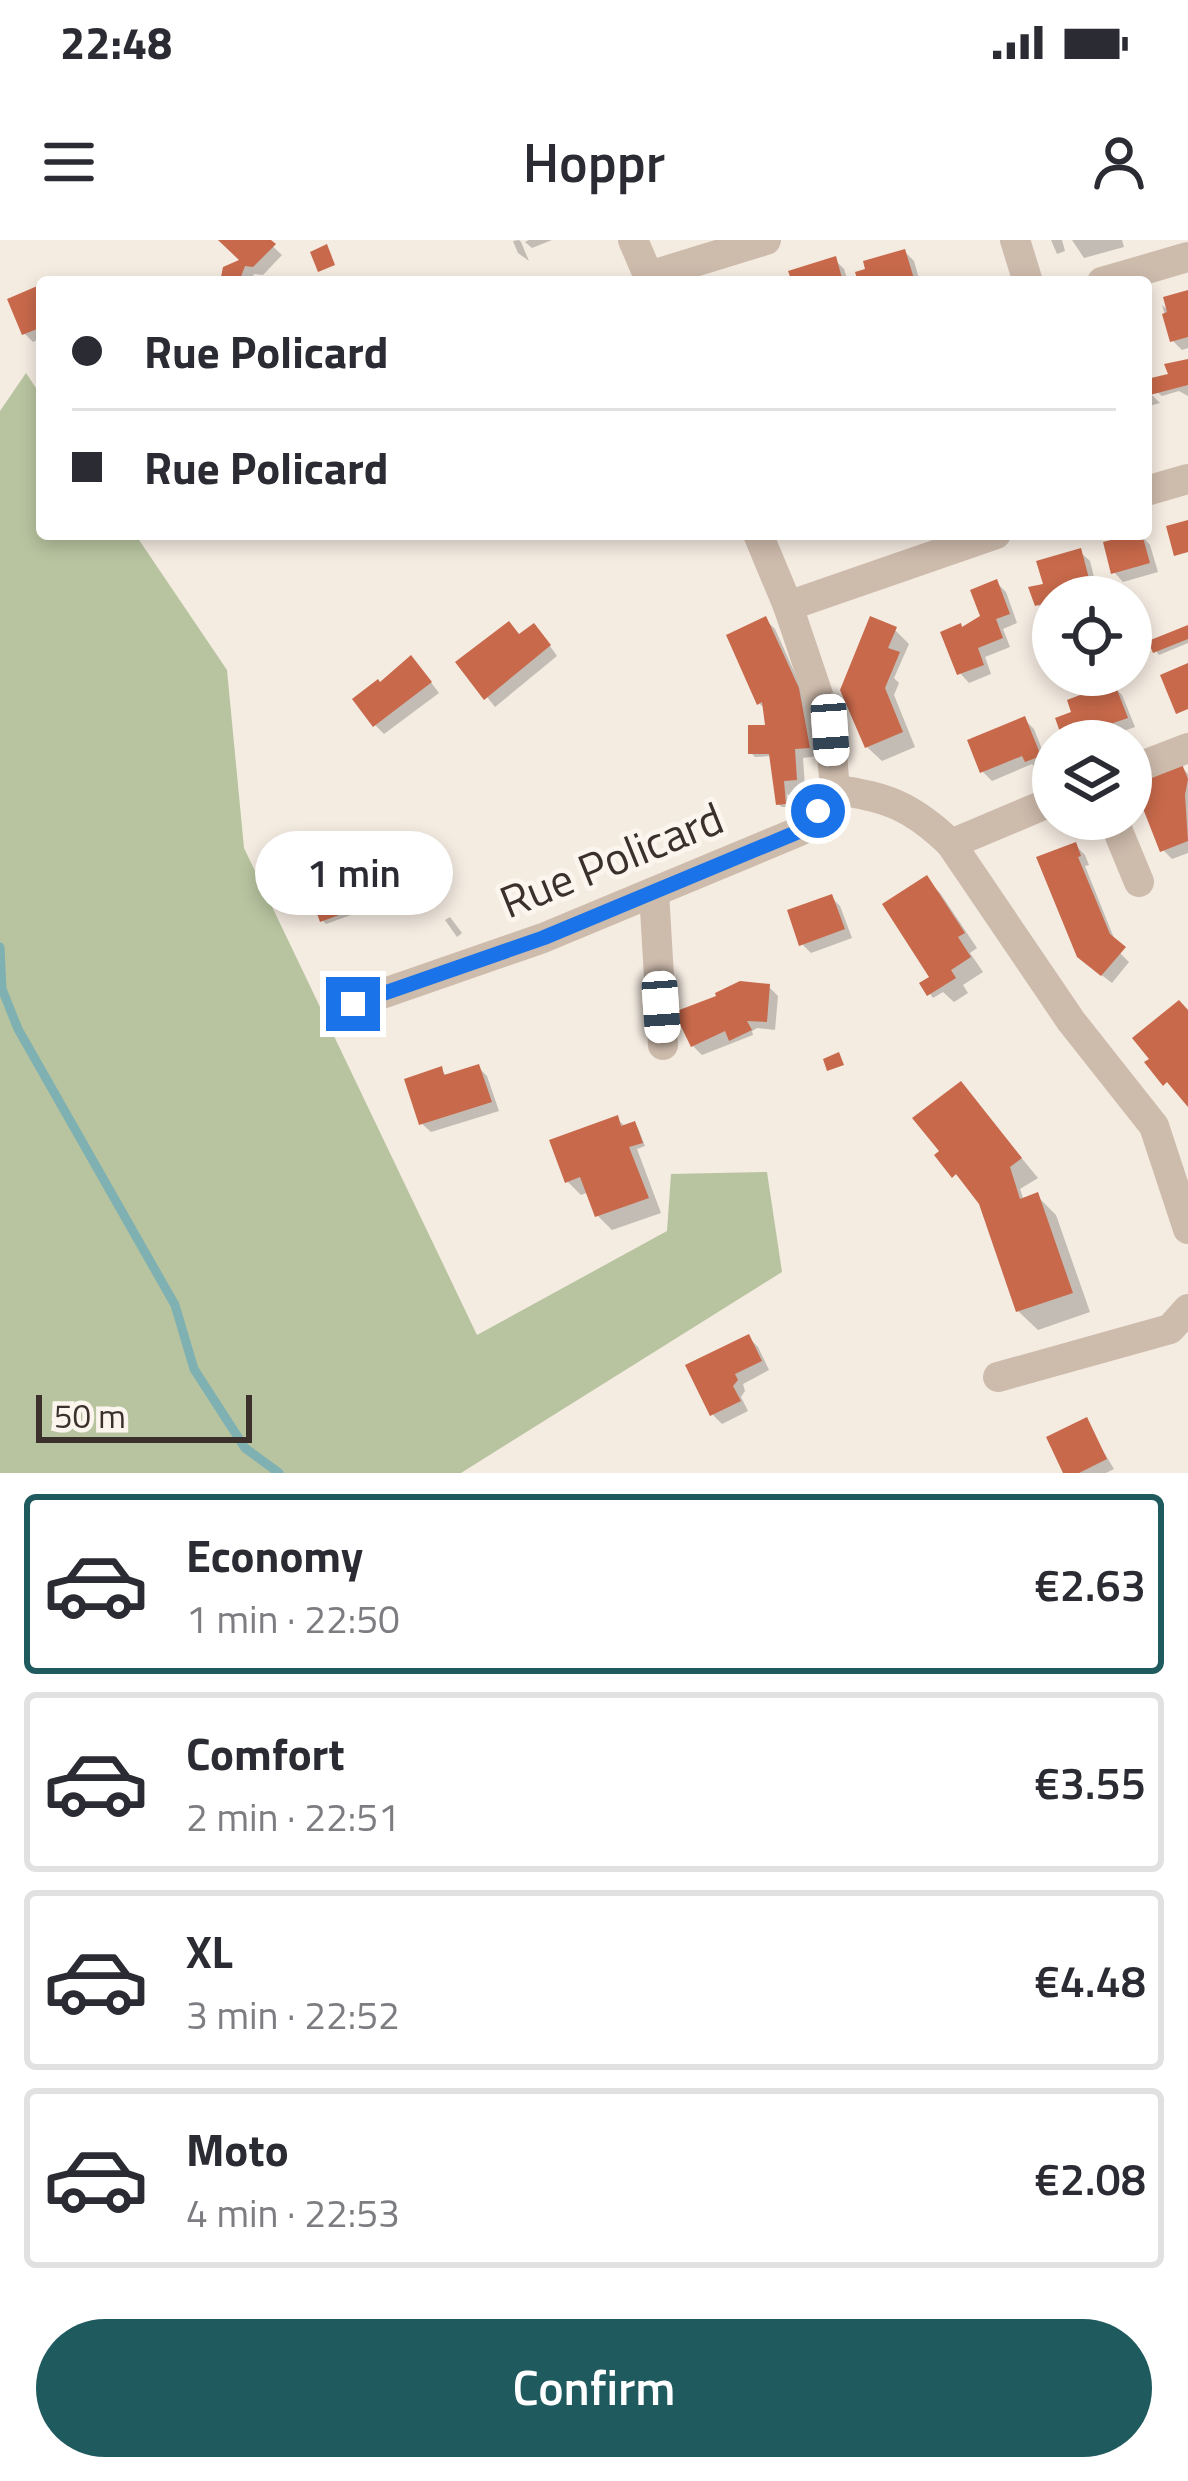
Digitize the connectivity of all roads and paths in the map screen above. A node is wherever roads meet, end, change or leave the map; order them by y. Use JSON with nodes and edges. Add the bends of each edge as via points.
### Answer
{"nodes":[{"id":1,"x":633,"y":240,"type":"edge"},
{"id":2,"x":766,"y":240,"type":"edge"},
{"id":3,"x":1015,"y":240,"type":"edge"},
{"id":4,"x":1188,"y":257,"type":"edge"},
{"id":5,"x":649,"y":276,"type":"edge"},
{"id":6,"x":659,"y":276,"type":"edge"},
{"id":7,"x":1026,"y":276,"type":"edge"},
{"id":8,"x":1123,"y":276,"type":"edge"},
{"id":9,"x":1188,"y":479,"type":"edge"},
{"id":10,"x":1152,"y":489,"type":"edge"},
{"id":11,"x":760,"y":540,"type":"edge"},
{"id":12,"x":979,"y":540,"type":"edge"},
{"id":13,"x":788,"y":606,"type":"junction"},
{"id":14,"x":1188,"y":748,"type":"edge"},
{"id":15,"x":1152,"y":762,"type":"edge"},
{"id":16,"x":835,"y":790,"type":"junction"},
{"id":17,"x":1032,"y":811,"type":"edge"},
{"id":18,"x":1122,"y":840,"type":"edge"},
{"id":19,"x":951,"y":844,"type":"junction"},
{"id":20,"x":1139,"y":882,"type":"dead end"},
{"id":21,"x":654,"y":892,"type":"junction"},
{"id":22,"x":353,"y":1004,"type":"dead end"},
{"id":23,"x":663,"y":1045,"type":"dead end"},
{"id":24,"x":1188,"y":1228,"type":"edge"},
{"id":25,"x":1188,"y":1309,"type":"edge"},
{"id":26,"x":998,"y":1377,"type":"dead end"}],
"edges":[{"from":1,"to":5,"type":"street"},
{"from":2,"to":6,"type":"street"},
{"from":3,"to":7,"type":"street"},
{"from":4,"to":8,"type":"street"},
{"from":9,"to":10,"type":"street"},
{"from":11,"to":13,"type":"street"},
{"from":12,"to":13,"type":"street"},
{"from":13,"to":16,"type":"street","via":[[830,730]]},
{"from":14,"to":15,"type":"street"},
{"from":16,"to":19,"type":"street","via":[[881,795]]},
{"from":16,"to":21,"type":"street","name":"Rue Policard","via":[[800,831]]},
{"from":17,"to":19,"type":"street"},
{"from":18,"to":20,"type":"street"},
{"from":19,"to":24,"type":"street","via":[[1154,1126]]},
{"from":21,"to":22,"type":"street","name":"Rue Policard"},
{"from":21,"to":23,"type":"street"},
{"from":25,"to":26,"type":"street","via":[[1170,1329]]}]}
